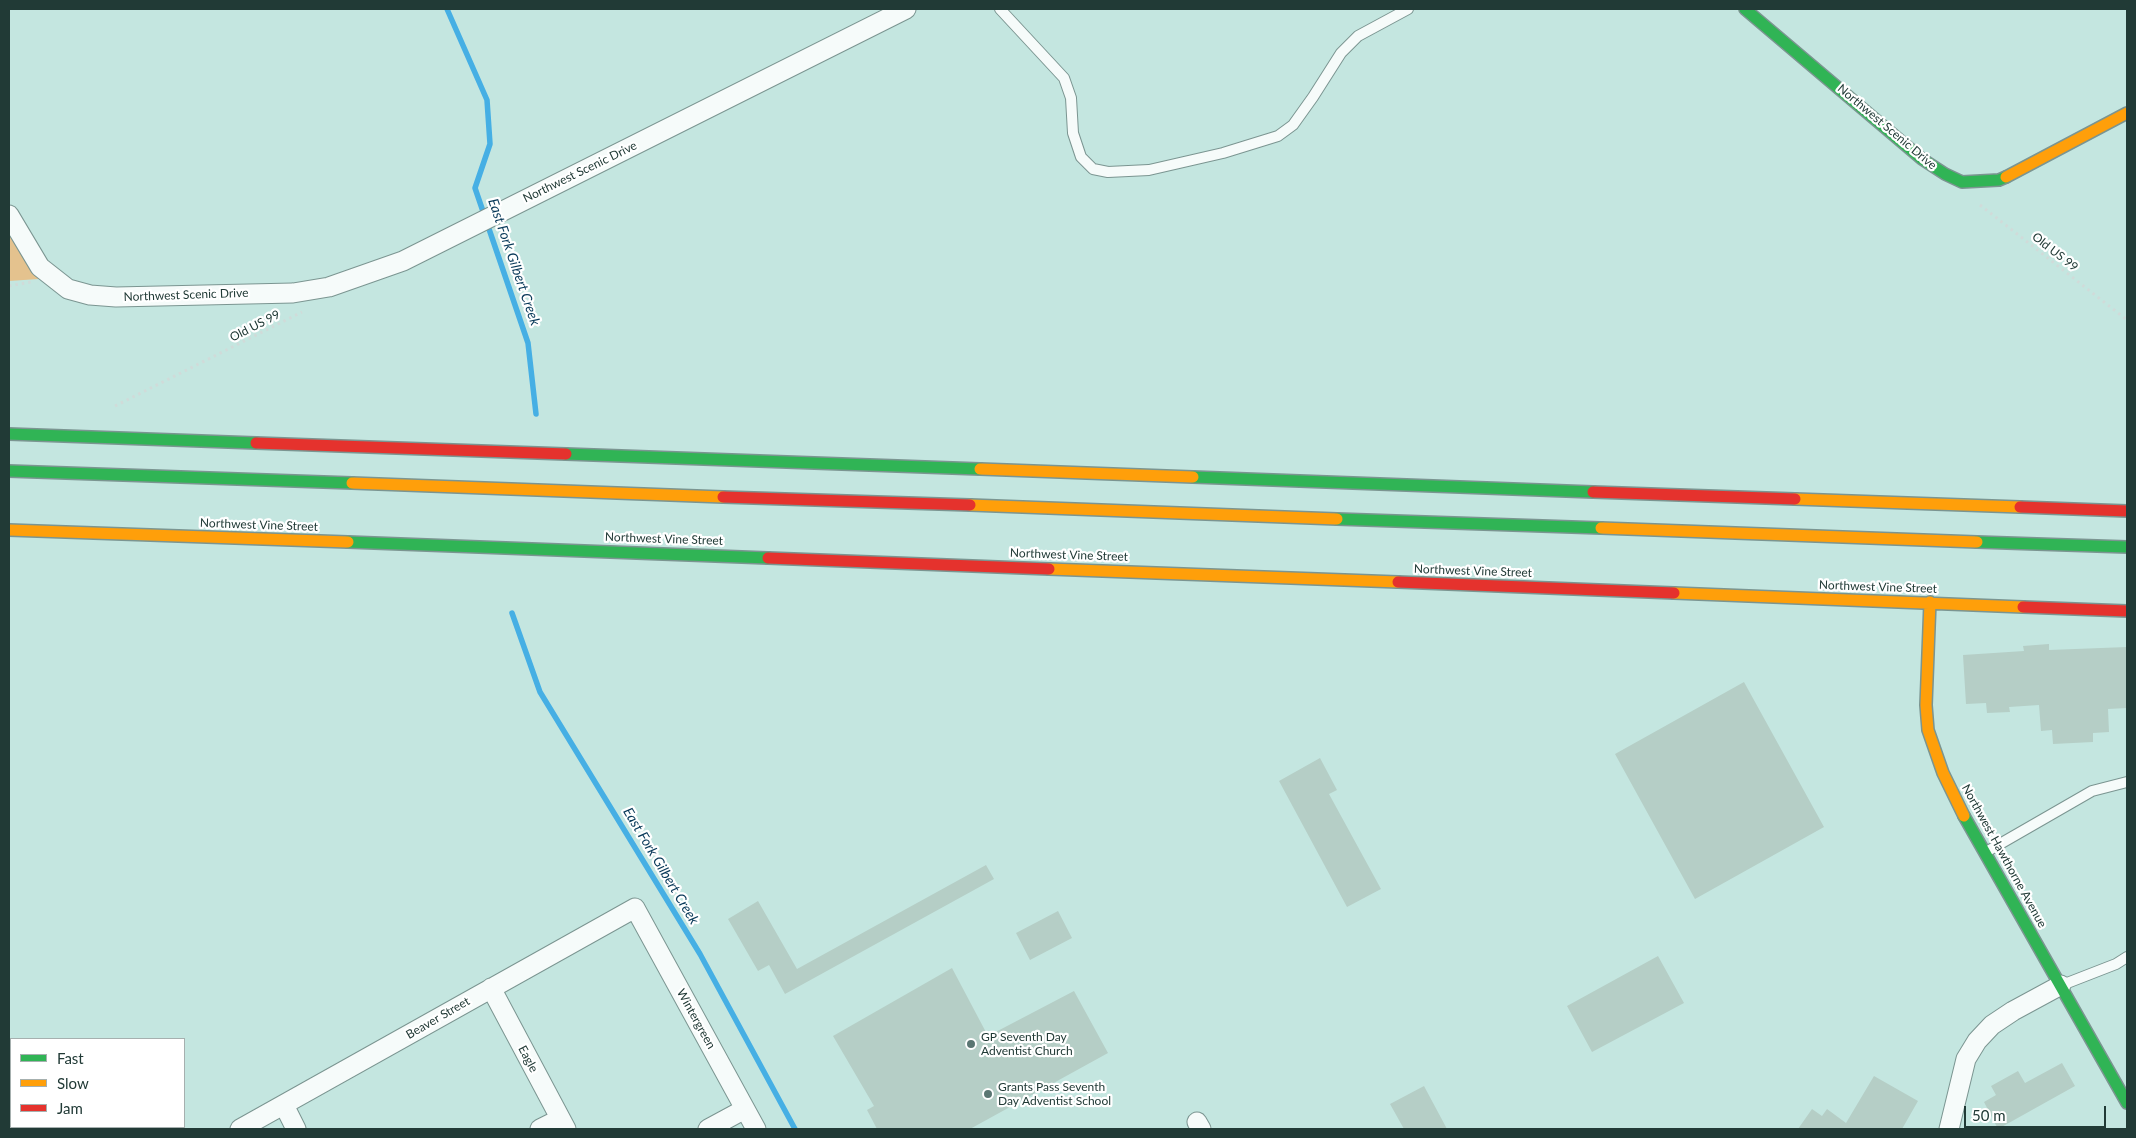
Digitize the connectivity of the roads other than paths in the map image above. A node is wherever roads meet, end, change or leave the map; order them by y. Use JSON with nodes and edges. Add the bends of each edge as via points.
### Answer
{"nodes":[{"id":1,"x":906,"y":9,"type":"edge"},
{"id":2,"x":1000,"y":9,"type":"edge"},
{"id":3,"x":1408,"y":9,"type":"edge"},
{"id":4,"x":1745,"y":9,"type":"edge"},
{"id":5,"x":2127,"y":113,"type":"edge"},
{"id":6,"x":9,"y":215,"type":"edge"},
{"id":7,"x":9,"y":434,"type":"edge"},
{"id":8,"x":9,"y":471,"type":"edge"},
{"id":9,"x":2127,"y":511,"type":"edge"},
{"id":10,"x":9,"y":530,"type":"edge"},
{"id":11,"x":2127,"y":547,"type":"edge"},
{"id":12,"x":1930,"y":602,"type":"junction"},
{"id":13,"x":2127,"y":611,"type":"edge"},
{"id":14,"x":2127,"y":782,"type":"edge"},
{"id":15,"x":1986,"y":852,"type":"junction"},
{"id":16,"x":635,"y":908,"type":"joint"},
{"id":17,"x":2127,"y":957,"type":"edge"},
{"id":18,"x":2061,"y":986,"type":"junction"},
{"id":19,"x":491,"y":988,"type":"junction"},
{"id":20,"x":2127,"y":1103,"type":"edge"},
{"id":21,"x":284,"y":1105,"type":"junction"},
{"id":22,"x":745,"y":1109,"type":"junction"},
{"id":23,"x":563,"y":1124,"type":"edge"},
{"id":24,"x":240,"y":1129,"type":"edge"},
{"id":25,"x":296,"y":1129,"type":"edge"},
{"id":26,"x":540,"y":1129,"type":"edge"},
{"id":27,"x":708,"y":1129,"type":"edge"},
{"id":28,"x":756,"y":1129,"type":"edge"},
{"id":29,"x":1949,"y":1129,"type":"edge"}],
"edges":[{"from":1,"to":6,"type":"street","name":"Northwest Scenic Drive","via":[[403,261],[329,287],[293,292],[90,296],[68,289],[40,267]]},
{"from":2,"to":3,"type":"lane","via":[[1064,78],[1071,98],[1073,133],[1081,157],[1093,169],[1108,172],[1149,170],[1278,136],[1292,125],[1341,53],[1358,36]]},
{"from":4,"to":5,"type":"main road","name":"Northwest Scenic Drive","via":[[1922,159],[1962,182],[1999,180],[2017,173]]},
{"from":7,"to":9,"type":"main road"},
{"from":8,"to":11,"type":"main road"},
{"from":10,"to":12,"type":"main road","name":"Northwest Vine Street"},
{"from":12,"to":13,"type":"main road","name":"Northwest Vine Street"},
{"from":12,"to":15,"type":"main road","name":"Northwest Hawthorne Avenue","via":[[1926,672],[1928,730],[1943,773]]},
{"from":14,"to":15,"type":"lane","via":[[2092,790]]},
{"from":15,"to":18,"type":"main road","name":"Northwest Hawthorne Avenue"},
{"from":16,"to":19,"type":"street","name":"Beaver Street"},
{"from":16,"to":22,"type":"street","name":"Wintergreen"},
{"from":17,"to":18,"type":"lane"},
{"from":18,"to":20,"type":"main road","name":"Northwest Hawthorne Avenue"},
{"from":18,"to":29,"type":"street","via":[[2014,1011],[1976,1040],[1966,1059]]},
{"from":19,"to":21,"type":"street","name":"Beaver Street"},
{"from":19,"to":23,"type":"street","name":"Eagle"},
{"from":21,"to":24,"type":"street","name":"Beaver Street"},
{"from":21,"to":25,"type":"street"},
{"from":22,"to":27,"type":"street"},
{"from":22,"to":28,"type":"street","name":"Wintergreen"},
{"from":23,"to":26,"type":"street"}]}
